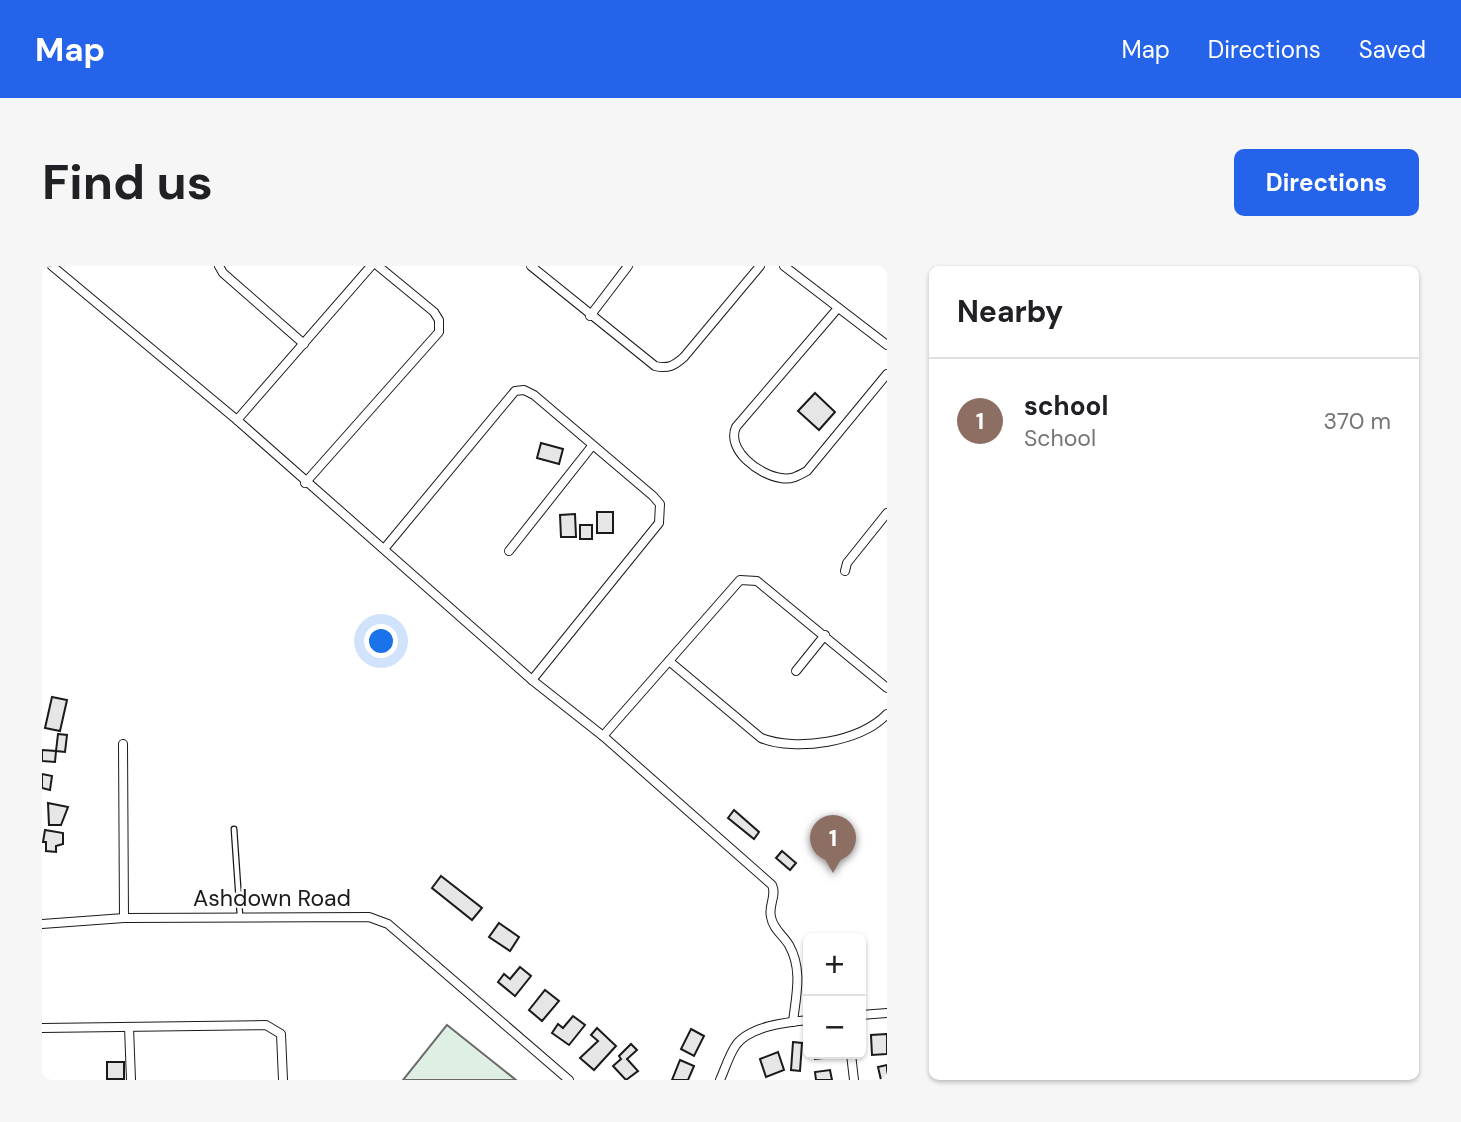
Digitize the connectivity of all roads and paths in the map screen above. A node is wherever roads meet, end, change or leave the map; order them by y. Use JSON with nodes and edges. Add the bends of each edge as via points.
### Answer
{"nodes":[{"id":1,"x":52,"y":266,"type":"edge"},
{"id":2,"x":219,"y":266,"type":"edge"},
{"id":3,"x":371,"y":266,"type":"edge"},
{"id":4,"x":378,"y":266,"type":"edge"},
{"id":5,"x":531,"y":266,"type":"edge"},
{"id":6,"x":628,"y":266,"type":"edge"},
{"id":7,"x":760,"y":266,"type":"edge"},
{"id":8,"x":784,"y":266,"type":"edge"},
{"id":9,"x":838,"y":308,"type":"junction"},
{"id":10,"x":590,"y":316,"type":"junction"},
{"id":11,"x":304,"y":344,"type":"junction"},
{"id":12,"x":887,"y":345,"type":"edge"},
{"id":13,"x":887,"y":374,"type":"edge"},
{"id":14,"x":237,"y":420,"type":"junction"},
{"id":15,"x":592,"y":446,"type":"junction"},
{"id":16,"x":305,"y":483,"type":"junction"},
{"id":17,"x":887,"y":513,"type":"edge"},
{"id":18,"x":384,"y":549,"type":"junction"},
{"id":19,"x":509,"y":551,"type":"dead end"},
{"id":20,"x":845,"y":571,"type":"dead end"},
{"id":21,"x":825,"y":635,"type":"junction"},
{"id":22,"x":669,"y":661,"type":"junction"},
{"id":23,"x":796,"y":671,"type":"dead end"},
{"id":24,"x":532,"y":680,"type":"junction"},
{"id":25,"x":887,"y":688,"type":"edge"},
{"id":26,"x":887,"y":714,"type":"edge"},
{"id":27,"x":603,"y":736,"type":"junction"},
{"id":28,"x":123,"y":744,"type":"dead end"},
{"id":29,"x":234,"y":829,"type":"dead end"},
{"id":30,"x":240,"y":916,"type":"junction"},
{"id":31,"x":124,"y":918,"type":"junction"},
{"id":32,"x":42,"y":924,"type":"edge"},
{"id":33,"x":887,"y":1013,"type":"edge"},
{"id":34,"x":866,"y":1015,"type":"edge"},
{"id":35,"x":803,"y":1021,"type":"edge"},
{"id":36,"x":793,"y":1022,"type":"junction"},
{"id":37,"x":130,"y":1027,"type":"junction"},
{"id":38,"x":42,"y":1028,"type":"edge"},
{"id":39,"x":852,"y":1059,"type":"edge"},
{"id":40,"x":131,"y":1080,"type":"edge"},
{"id":41,"x":283,"y":1080,"type":"edge"},
{"id":42,"x":569,"y":1080,"type":"edge"},
{"id":43,"x":720,"y":1080,"type":"edge"},
{"id":44,"x":854,"y":1080,"type":"edge"}],
"edges":[{"from":1,"to":14,"type":"street"},
{"from":2,"to":11,"type":"street"},
{"from":3,"to":11,"type":"street"},
{"from":4,"to":16,"type":"street","via":[[435,312],[439,332]]},
{"from":5,"to":10,"type":"street"},
{"from":6,"to":10,"type":"street"},
{"from":7,"to":10,"type":"street","via":[[675,365],[655,366]]},
{"from":8,"to":9,"type":"street"},
{"from":9,"to":12,"type":"street"},
{"from":9,"to":13,"type":"street","via":[[737,427],[736,450],[781,479],[807,471]]},
{"from":11,"to":14,"type":"street"},
{"from":14,"to":16,"type":"street"},
{"from":15,"to":18,"type":"street","via":[[534,395],[515,391]]},
{"from":15,"to":19,"type":"street"},
{"from":15,"to":24,"type":"street","via":[[660,504],[659,523]]},
{"from":16,"to":18,"type":"street"},
{"from":17,"to":20,"type":"street"},
{"from":18,"to":24,"type":"street"},
{"from":21,"to":22,"type":"street","via":[[757,581],[740,580]]},
{"from":21,"to":23,"type":"street"},
{"from":21,"to":25,"type":"street"},
{"from":22,"to":26,"type":"street","via":[[761,737],[776,744],[793,746],[856,735]]},
{"from":22,"to":27,"type":"street"},
{"from":24,"to":27,"type":"street"},
{"from":27,"to":36,"type":"street","via":[[772,885],[773,925],[797,964]]},
{"from":28,"to":31,"type":"street"},
{"from":29,"to":30,"type":"lane"},
{"from":30,"to":31,"type":"street","name":"Ashdown Road"},
{"from":30,"to":42,"type":"street","name":"Ashdown Road","via":[[355,916],[388,924]]},
{"from":31,"to":32,"type":"street","name":"Ashdown Road"},
{"from":33,"to":34,"type":"street"},
{"from":35,"to":36,"type":"street"},
{"from":36,"to":43,"type":"street","via":[[743,1038]]},
{"from":37,"to":38,"type":"street"},
{"from":37,"to":40,"type":"street"},
{"from":37,"to":41,"type":"street","via":[[273,1027],[282,1039]]},
{"from":39,"to":44,"type":"street"}]}
